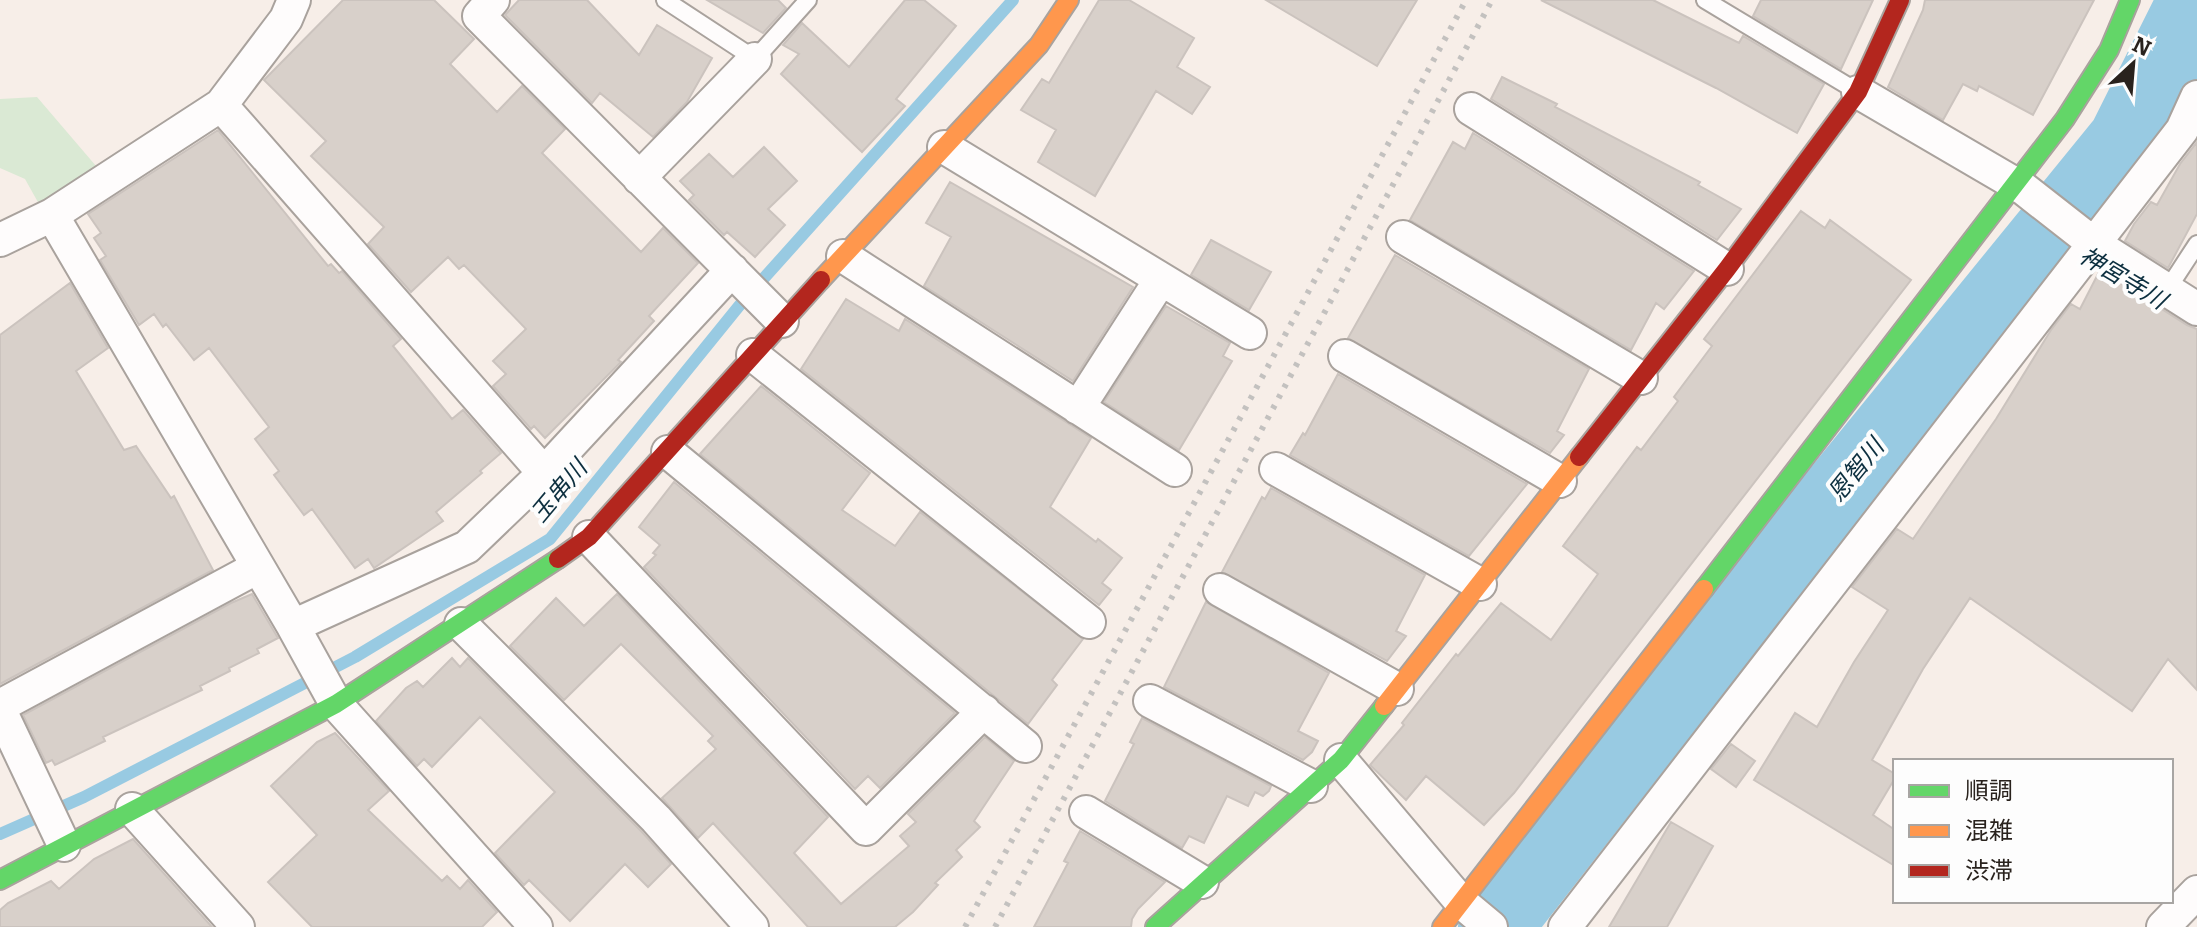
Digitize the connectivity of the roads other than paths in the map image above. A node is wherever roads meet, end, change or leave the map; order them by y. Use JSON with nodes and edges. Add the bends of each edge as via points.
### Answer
{"nodes":[{"id":1,"x":294,"y":0,"type":"edge"},
{"id":2,"x":493,"y":0,"type":"edge"},
{"id":3,"x":665,"y":0,"type":"edge"},
{"id":4,"x":808,"y":0,"type":"edge"},
{"id":5,"x":1069,"y":0,"type":"edge"},
{"id":6,"x":1705,"y":0,"type":"edge"},
{"id":7,"x":1900,"y":0,"type":"edge"},
{"id":8,"x":2130,"y":0,"type":"edge"},
{"id":9,"x":755,"y":59,"type":"junction"},
{"id":10,"x":1858,"y":92,"type":"junction"},
{"id":11,"x":2197,"y":97,"type":"edge"},
{"id":12,"x":221,"y":105,"type":"junction"},
{"id":13,"x":1471,"y":109,"type":"dead end"},
{"id":14,"x":944,"y":147,"type":"junction"},
{"id":15,"x":639,"y":178,"type":"junction"},
{"id":16,"x":2020,"y":187,"type":"junction"},
{"id":17,"x":52,"y":215,"type":"junction"},
{"id":18,"x":1403,"y":237,"type":"dead end"},
{"id":19,"x":2089,"y":239,"type":"junction"},
{"id":20,"x":0,"y":240,"type":"edge"},
{"id":21,"x":2197,"y":244,"type":"edge"},
{"id":22,"x":843,"y":256,"type":"junction"},
{"id":23,"x":1727,"y":269,"type":"junction"},
{"id":24,"x":732,"y":270,"type":"junction"},
{"id":25,"x":1161,"y":279,"type":"junction"},
{"id":26,"x":2167,"y":290,"type":"junction"},
{"id":27,"x":2197,"y":309,"type":"edge"},
{"id":28,"x":782,"y":321,"type":"junction"},
{"id":29,"x":1250,"y":333,"type":"dead end"},
{"id":30,"x":753,"y":355,"type":"junction"},
{"id":31,"x":1345,"y":356,"type":"dead end"},
{"id":32,"x":1641,"y":378,"type":"junction"},
{"id":33,"x":1078,"y":408,"type":"junction"},
{"id":34,"x":668,"y":452,"type":"junction"},
{"id":35,"x":1276,"y":469,"type":"dead end"},
{"id":36,"x":1175,"y":470,"type":"dead end"},
{"id":37,"x":544,"y":473,"type":"junction"},
{"id":38,"x":1560,"y":481,"type":"junction"},
{"id":39,"x":589,"y":537,"type":"junction"},
{"id":40,"x":258,"y":567,"type":"junction"},
{"id":41,"x":1480,"y":584,"type":"junction"},
{"id":42,"x":1220,"y":590,"type":"dead end"},
{"id":43,"x":1089,"y":622,"type":"dead end"},
{"id":44,"x":461,"y":624,"type":"junction"},
{"id":45,"x":293,"y":626,"type":"junction"},
{"id":46,"x":1397,"y":689,"type":"junction"},
{"id":47,"x":1150,"y":701,"type":"dead end"},
{"id":48,"x":336,"y":704,"type":"junction"},
{"id":49,"x":0,"y":708,"type":"edge"},
{"id":50,"x":984,"y":711,"type":"junction"},
{"id":51,"x":1025,"y":746,"type":"dead end"},
{"id":52,"x":1341,"y":760,"type":"junction"},
{"id":53,"x":1311,"y":786,"type":"junction"},
{"id":54,"x":132,"y":809,"type":"junction"},
{"id":55,"x":1086,"y":812,"type":"dead end"},
{"id":56,"x":64,"y":845,"type":"junction"},
{"id":57,"x":0,"y":880,"type":"edge"},
{"id":58,"x":1202,"y":882,"type":"junction"},
{"id":59,"x":2197,"y":892,"type":"edge"},
{"id":60,"x":1465,"y":916,"type":"edge"},
{"id":61,"x":238,"y":927,"type":"edge"},
{"id":62,"x":536,"y":927,"type":"edge"},
{"id":63,"x":752,"y":927,"type":"edge"},
{"id":64,"x":1155,"y":927,"type":"edge"},
{"id":65,"x":1565,"y":927,"type":"edge"},
{"id":66,"x":2163,"y":927,"type":"edge"}],
"edges":[{"from":1,"to":12,"type":"street","via":[[286,19]]},
{"from":2,"to":15,"type":"street","via":[[479,16]]},
{"from":3,"to":9,"type":"lane"},
{"from":4,"to":9,"type":"lane"},
{"from":5,"to":14,"type":"street","via":[[1039,45]]},
{"from":6,"to":10,"type":"lane"},
{"from":7,"to":10,"type":"street"},
{"from":8,"to":16,"type":"street","via":[[2089,87]]},
{"from":9,"to":15,"type":"street"},
{"from":10,"to":16,"type":"street"},
{"from":10,"to":23,"type":"street"},
{"from":11,"to":19,"type":"street","via":[[2182,130]]},
{"from":12,"to":17,"type":"street"},
{"from":12,"to":37,"type":"street"},
{"from":13,"to":23,"type":"street"},
{"from":14,"to":22,"type":"street"},
{"from":14,"to":25,"type":"street"},
{"from":15,"to":24,"type":"street"},
{"from":16,"to":19,"type":"street"},
{"from":16,"to":60,"type":"street"},
{"from":17,"to":20,"type":"street"},
{"from":17,"to":40,"type":"street"},
{"from":18,"to":32,"type":"street"},
{"from":19,"to":26,"type":"street"},
{"from":19,"to":65,"type":"street"},
{"from":21,"to":26,"type":"lane"},
{"from":22,"to":28,"type":"street"},
{"from":22,"to":33,"type":"street"},
{"from":23,"to":32,"type":"street"},
{"from":24,"to":28,"type":"street"},
{"from":24,"to":37,"type":"street"},
{"from":25,"to":29,"type":"street"},
{"from":25,"to":33,"type":"street"},
{"from":26,"to":27,"type":"street"},
{"from":28,"to":30,"type":"street"},
{"from":30,"to":34,"type":"street"},
{"from":30,"to":43,"type":"street"},
{"from":31,"to":38,"type":"street"},
{"from":32,"to":38,"type":"street"},
{"from":33,"to":36,"type":"street"},
{"from":34,"to":39,"type":"street"},
{"from":34,"to":50,"type":"street"},
{"from":35,"to":41,"type":"street"},
{"from":37,"to":45,"type":"street","via":[[467,547]]},
{"from":38,"to":41,"type":"street"},
{"from":39,"to":44,"type":"street"},
{"from":39,"to":50,"type":"street","via":[[866,829]]},
{"from":40,"to":45,"type":"street"},
{"from":40,"to":49,"type":"street"},
{"from":41,"to":46,"type":"street"},
{"from":42,"to":46,"type":"street"},
{"from":44,"to":48,"type":"street"},
{"from":44,"to":63,"type":"street","via":[[656,819]]},
{"from":45,"to":48,"type":"street"},
{"from":46,"to":52,"type":"street"},
{"from":47,"to":53,"type":"street"},
{"from":48,"to":54,"type":"street"},
{"from":48,"to":62,"type":"street"},
{"from":49,"to":56,"type":"street"},
{"from":50,"to":51,"type":"street"},
{"from":52,"to":53,"type":"street"},
{"from":52,"to":60,"type":"street"},
{"from":53,"to":58,"type":"street"},
{"from":54,"to":56,"type":"street"},
{"from":54,"to":61,"type":"street"},
{"from":55,"to":58,"type":"street"},
{"from":56,"to":57,"type":"street"},
{"from":58,"to":64,"type":"street"},
{"from":59,"to":66,"type":"street"}]}
